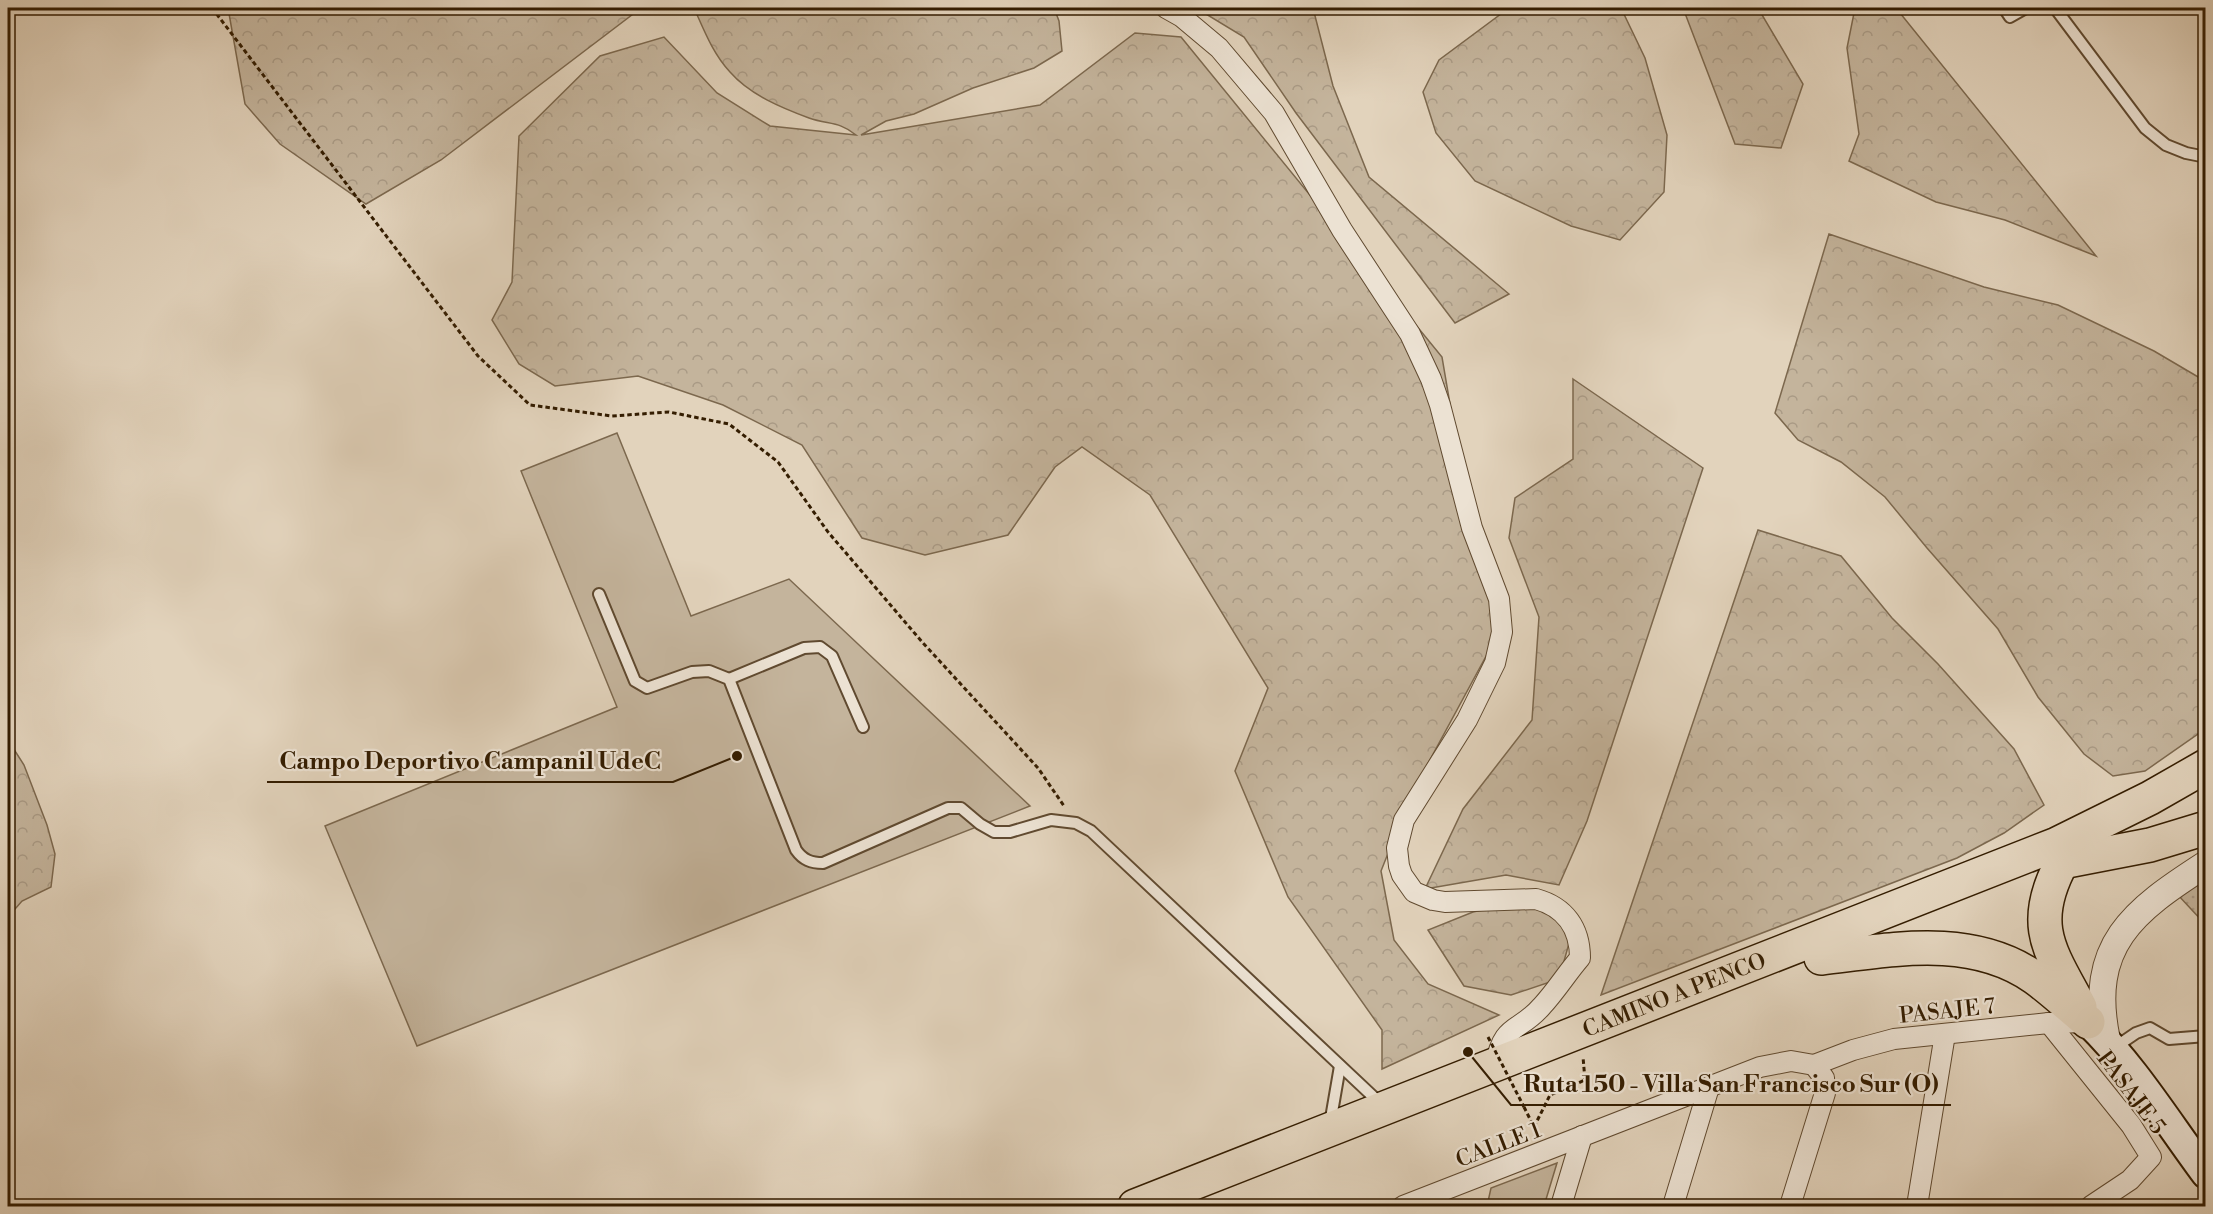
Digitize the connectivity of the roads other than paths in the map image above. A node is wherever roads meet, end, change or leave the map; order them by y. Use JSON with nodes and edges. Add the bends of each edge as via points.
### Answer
{"nodes":[{"id":1,"x":1166,"y":8,"type":"edge"},
{"id":2,"x":2004,"y":8,"type":"edge"},
{"id":3,"x":2026,"y":8,"type":"edge"},
{"id":4,"x":2055,"y":8,"type":"edge"},
{"id":5,"x":2205,"y":157,"type":"edge"},
{"id":6,"x":598,"y":594,"type":"dead end"},
{"id":7,"x":729,"y":679,"type":"junction"},
{"id":8,"x":863,"y":727,"type":"dead end"},
{"id":9,"x":2205,"y":766,"type":"edge"},
{"id":10,"x":2205,"y":787,"type":"edge"},
{"id":11,"x":2205,"y":828,"type":"edge"},
{"id":12,"x":2062,"y":862,"type":"junction"},
{"id":13,"x":2205,"y":864,"type":"edge"},
{"id":14,"x":1821,"y":958,"type":"junction"},
{"id":15,"x":2049,"y":1023,"type":"junction"},
{"id":16,"x":1945,"y":1034,"type":"junction"},
{"id":17,"x":2205,"y":1036,"type":"edge"},
{"id":18,"x":2103,"y":1037,"type":"junction"},
{"id":19,"x":1491,"y":1052,"type":"junction"},
{"id":20,"x":1814,"y":1065,"type":"junction"},
{"id":21,"x":1340,"y":1066,"type":"junction"},
{"id":22,"x":1709,"y":1087,"type":"junction"},
{"id":23,"x":1386,"y":1109,"type":"junction"},
{"id":24,"x":1328,"y":1131,"type":"junction"},
{"id":25,"x":1582,"y":1136,"type":"junction"},
{"id":26,"x":2205,"y":1174,"type":"edge"},
{"id":27,"x":1135,"y":1206,"type":"edge"},
{"id":28,"x":1190,"y":1206,"type":"edge"},
{"id":29,"x":1403,"y":1206,"type":"edge"},
{"id":30,"x":1561,"y":1206,"type":"edge"},
{"id":31,"x":1673,"y":1206,"type":"edge"},
{"id":32,"x":1790,"y":1206,"type":"edge"},
{"id":33,"x":1917,"y":1206,"type":"edge"},
{"id":34,"x":2091,"y":1206,"type":"edge"}],
"edges":[{"from":1,"to":19,"type":"street","via":[[1218,48],[1275,113],[1342,230],[1410,334],[1440,405],[1472,528],[1499,599],[1502,632],[1495,663],[1472,709],[1404,819],[1396,848],[1399,866],[1414,891],[1433,900],[1545,902],[1567,917],[1580,949],[1580,957],[1541,1008],[1509,1031],[1498,1051]]},
{"from":2,"to":3,"type":"lane","via":[[2010,17]]},
{"from":4,"to":5,"type":"lane","via":[[2145,128],[2166,145]]},
{"from":6,"to":7,"type":"lane","via":[[635,681],[647,688],[692,672],[709,671]]},
{"from":7,"to":8,"type":"lane","via":[[804,648],[820,647],[832,656]]},
{"from":7,"to":21,"type":"lane","via":[[796,850],[807,861],[823,863],[948,808],[961,808],[994,832],[1010,832],[1051,820],[1075,823],[1091,831]]},
{"from":9,"to":19,"type":"highway","name":"CAMINO A PENCO","via":[[2057,844]]},
{"from":10,"to":12,"type":"highway","name":"CAMINO A PENCO","via":[[2138,826]]},
{"from":11,"to":12,"type":"highway","via":[[2150,845]]},
{"from":12,"to":14,"type":"highway","name":"CAMINO A PENCO"},
{"from":12,"to":18,"type":"highway","via":[[2045,903],[2045,932],[2055,960]]},
{"from":13,"to":18,"type":"street","via":[[2146,905],[2115,943],[2102,986]]},
{"from":14,"to":18,"type":"highway","via":[[1914,947],[1964,951],[2004,963],[2034,978]]},
{"from":14,"to":28,"type":"highway","name":"CAMINO A PENCO"},
{"from":15,"to":16,"type":"street","name":"PASAJE 7"},
{"from":15,"to":18,"type":"street","name":"PASAJE 7"},
{"from":15,"to":34,"type":"street","name":"PASAJE 5","via":[[2131,1125],[2151,1157],[2130,1180]]},
{"from":16,"to":20,"type":"street","name":"PASAJE 7","via":[[1894,1039]]},
{"from":16,"to":33,"type":"street"},
{"from":17,"to":18,"type":"lane","via":[[2169,1039],[2150,1028]]},
{"from":18,"to":26,"type":"main road"},
{"from":19,"to":23,"type":"highway","name":"CAMINO A PENCO"},
{"from":20,"to":22,"type":"street","name":"CALLE 1","via":[[1791,1061],[1770,1064]]},
{"from":20,"to":32,"type":"street","via":[[1824,1078],[1825,1094]]},
{"from":21,"to":23,"type":"lane"},
{"from":21,"to":24,"type":"lane"},
{"from":22,"to":25,"type":"street","name":"CALLE 1"},
{"from":22,"to":31,"type":"street"},
{"from":23,"to":24,"type":"highway","name":"CAMINO A PENCO"},
{"from":24,"to":27,"type":"highway","name":"CAMINO A PENCO"},
{"from":25,"to":29,"type":"street","name":"CALLE 1"},
{"from":25,"to":30,"type":"street"}]}
